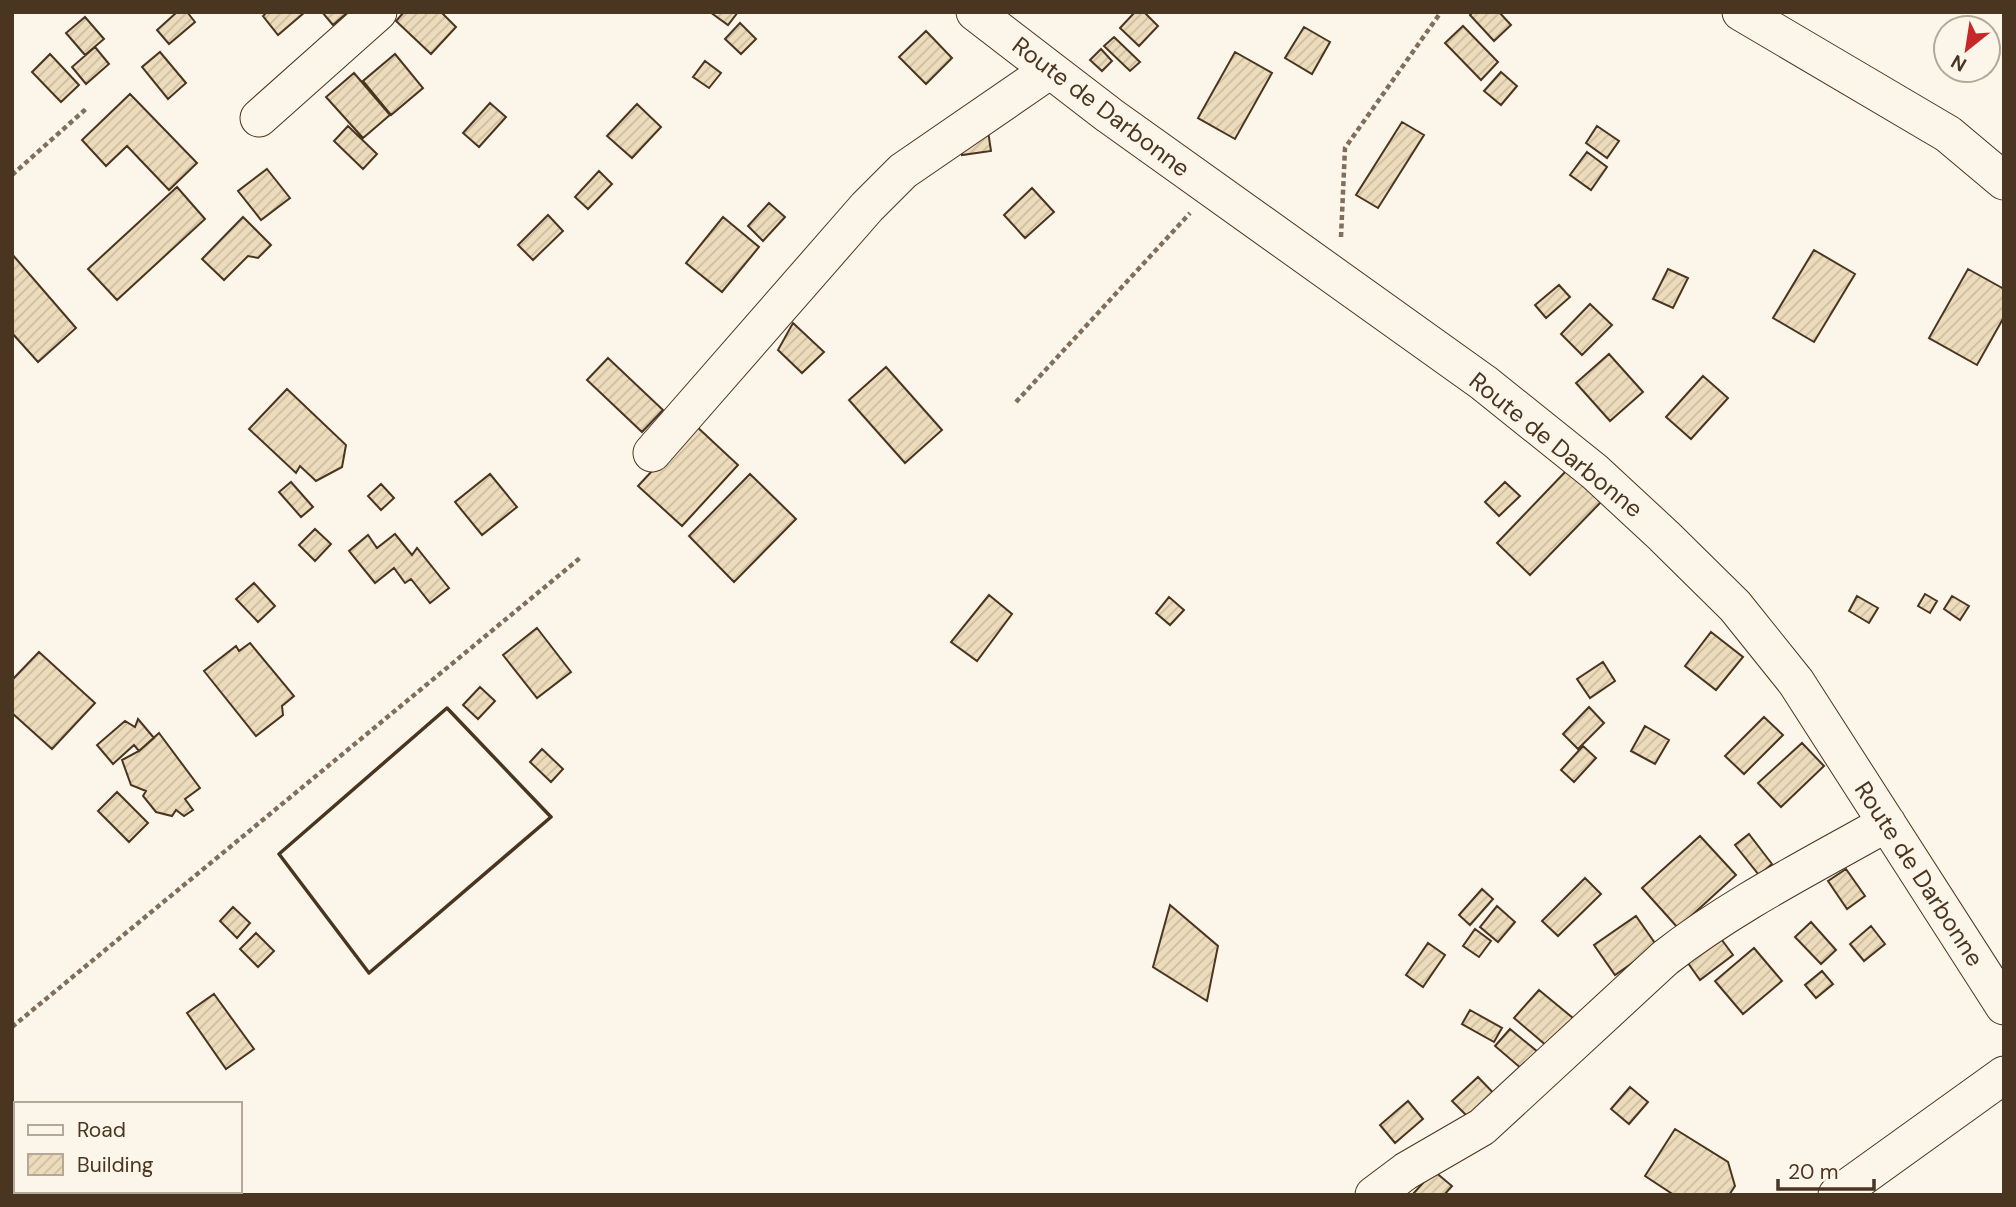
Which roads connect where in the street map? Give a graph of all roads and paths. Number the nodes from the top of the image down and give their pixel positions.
1 (378, 12) edge
2 (975, 12) edge
3 (1441, 12) edge
4 (1741, 12) edge
5 (1050, 70) junction
6 (87, 108) dead end
7 (259, 118) dead end
8 (12, 175) edge
9 (2004, 181) edge
10 (1212, 189) junction
11 (1339, 280) junction
12 (1016, 402) dead end
13 (652, 453) dead end
14 (580, 558) dead end
15 (1887, 823) junction
16 (2004, 1006) edge
17 (12, 1027) edge
18 (2004, 1075) edge
19 (1374, 1195) edge
20 (1837, 1195) edge

1 - 7 street
2 - 5 street, Route de Darbonne
3 - 11 path
4 - 9 street
5 - 10 street, Route de Darbonne
5 - 13 street
6 - 8 path
10 - 11 street, Route de Darbonne
10 - 12 path
11 - 15 street, Route de Darbonne
14 - 17 path
15 - 16 street, Route de Darbonne
15 - 19 street
18 - 20 street

